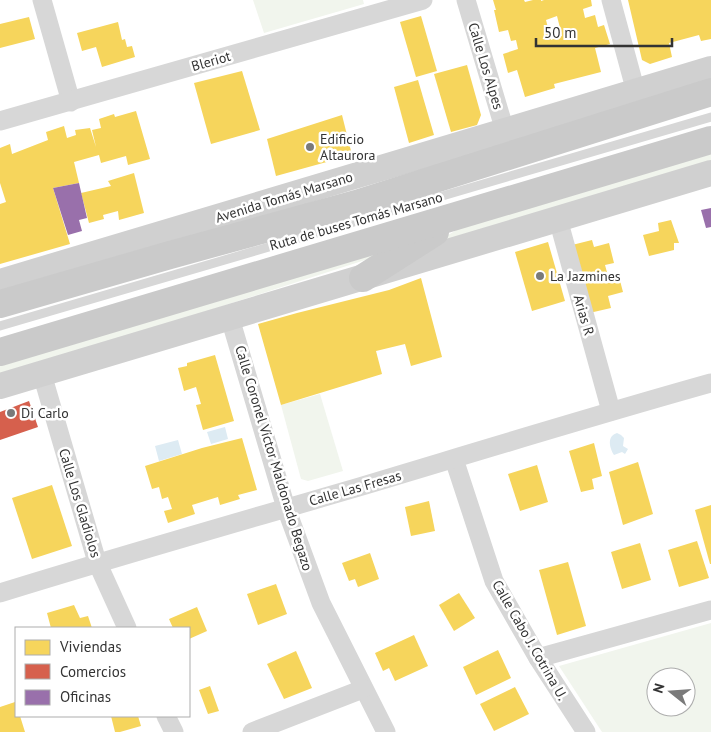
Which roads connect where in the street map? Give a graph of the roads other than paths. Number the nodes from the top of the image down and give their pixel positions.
1 (42, 0) edge
2 (423, 0) edge
3 (466, 0) edge
4 (610, 0) edge
5 (711, 69) edge
6 (636, 92) junction
7 (711, 92) edge
8 (71, 102) junction
9 (711, 117) edge
10 (0, 122) edge
11 (506, 131) junction
12 (711, 140) edge
13 (711, 174) edge
14 (463, 214) junction
15 (558, 220) junction
16 (362, 278) junction
17 (0, 282) edge
18 (0, 304) edge
19 (230, 318) junction
20 (0, 326) edge
21 (0, 352) edge
22 (42, 374) junction
23 (711, 383) edge
24 (0, 386) edge
25 (611, 411) junction
26 (454, 459) junction
27 (286, 508) junction
28 (97, 562) junction
29 (0, 593) edge
30 (711, 610) edge
31 (127, 627) edge
32 (538, 658) junction
33 (363, 689) junction
34 (166, 717) edge
35 (174, 732) edge
36 (252, 732) edge
37 (386, 732) edge
38 (586, 732) edge

1 - 8 street
2 - 8 street, Bleriot
3 - 11 street, Calle Los Alpes
4 - 6 street
5 - 6 street, Avenida Tomás Marsano
6 - 11 street, Avenida Tomás Marsano
7 - 18 main road, Avenida Tomás Marsano
8 - 10 street, Bleriot
9 - 20 lane, Ruta de buses Tomás Marsano
11 - 17 street, Avenida Tomás Marsano
12 - 14 main road
13 - 15 street
14 - 16 main road
14 - 21 main road
15 - 16 street
15 - 25 street, Arias R
16 - 19 street
19 - 22 street
19 - 27 street, Calle Coronel Víctor Maldonado Begazo
22 - 24 street
22 - 28 street, Calle Los Gladiolos
23 - 25 street, Calle Las Fresas
25 - 26 street, Calle Las Fresas
26 - 27 street, Calle Las Fresas
26 - 32 street, Calle Cabo J. Cotrina U.
27 - 28 street, Calle Las Fresas
27 - 33 street, Calle Coronel Víctor Maldonado Begazo
28 - 29 street, Calle Las Fresas
28 - 31 street, Calle Los Gladiolos
30 - 32 street
32 - 38 street, Calle Cabo J. Cotrina U.
33 - 36 street
33 - 37 street, Calle Coronel Víctor Maldonado Begazo
34 - 35 street

